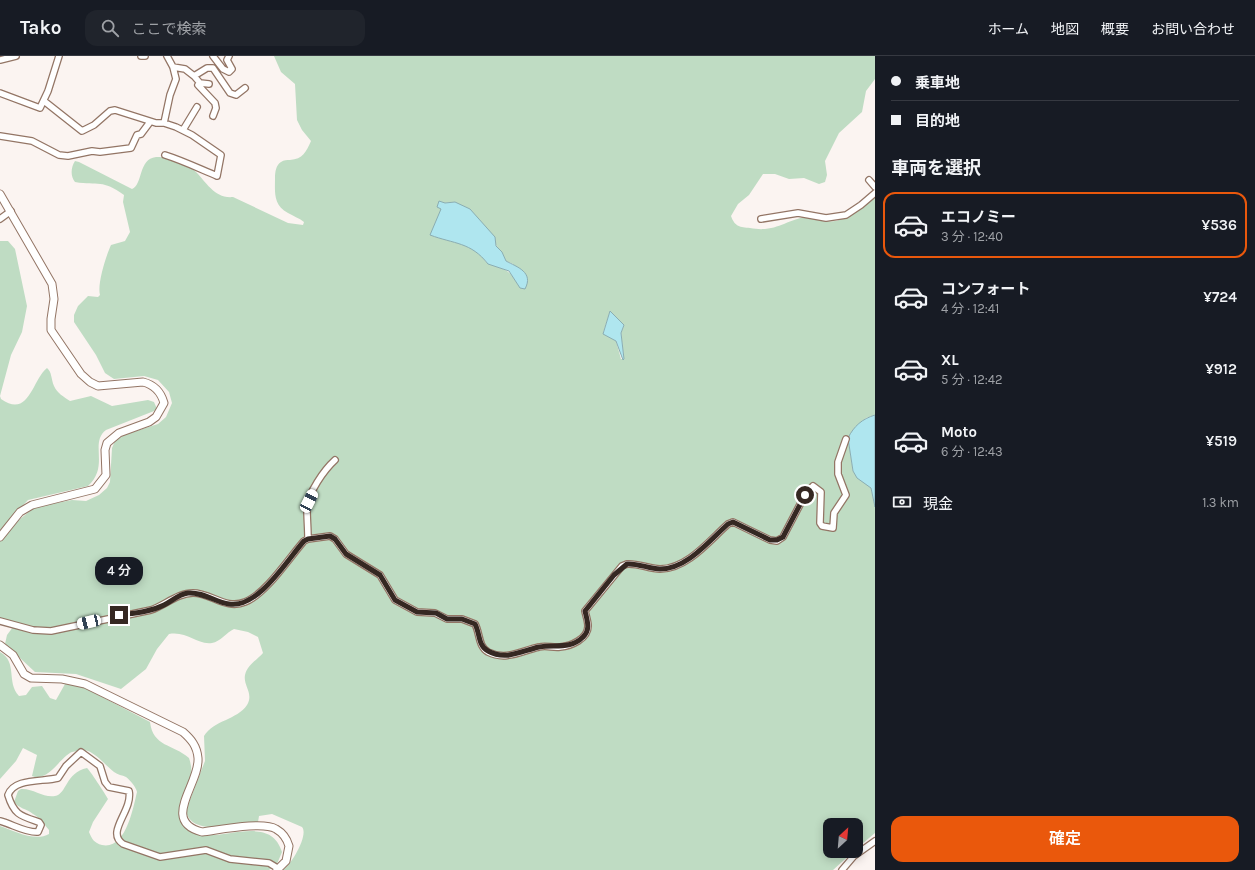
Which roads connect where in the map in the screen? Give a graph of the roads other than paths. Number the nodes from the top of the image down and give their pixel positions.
1 (16, 56) edge
2 (59, 56) edge
3 (141, 56) edge
4 (145, 56) edge
5 (167, 56) edge
6 (213, 56) edge
7 (229, 56) edge
8 (0, 60) edge
9 (219, 65) junction
10 (173, 67) junction
11 (213, 68) junction
12 (194, 76) junction
13 (200, 83) junction
14 (209, 84) dead end
15 (245, 88) dead end
16 (0, 93) edge
17 (44, 101) junction
18 (197, 107) dead end
19 (212, 116) dead end
20 (150, 122) junction
21 (164, 123) junction
22 (183, 130) junction
23 (0, 136) edge
24 (165, 155) dead end
25 (869, 180) dead end
26 (875, 187) edge
27 (875, 193) edge
28 (0, 194) edge
29 (11, 211) junction
30 (0, 219) edge
31 (761, 219) dead end
32 (846, 439) dead end
33 (335, 460) dead end
34 (0, 537) edge
35 (308, 539) junction
36 (0, 621) edge
37 (0, 645) edge
38 (0, 821) edge
39 (875, 841) edge
40 (278, 870) edge
41 (842, 870) edge

1 - 8 street
2 - 17 street
3 - 4 street
5 - 10 street
6 - 9 street
7 - 9 street
9 - 11 street
10 - 12 street
10 - 21 street
11 - 12 street
11 - 15 street
12 - 13 street
13 - 14 street
13 - 19 street
16 - 17 street
17 - 20 street
18 - 22 street
20 - 21 street
20 - 23 street
21 - 22 street
22 - 24 street
25 - 26 street
27 - 31 street
28 - 29 street
29 - 30 street
29 - 34 street
32 - 35 street
33 - 35 street
35 - 36 street
37 - 40 street
38 - 40 street
39 - 41 street

